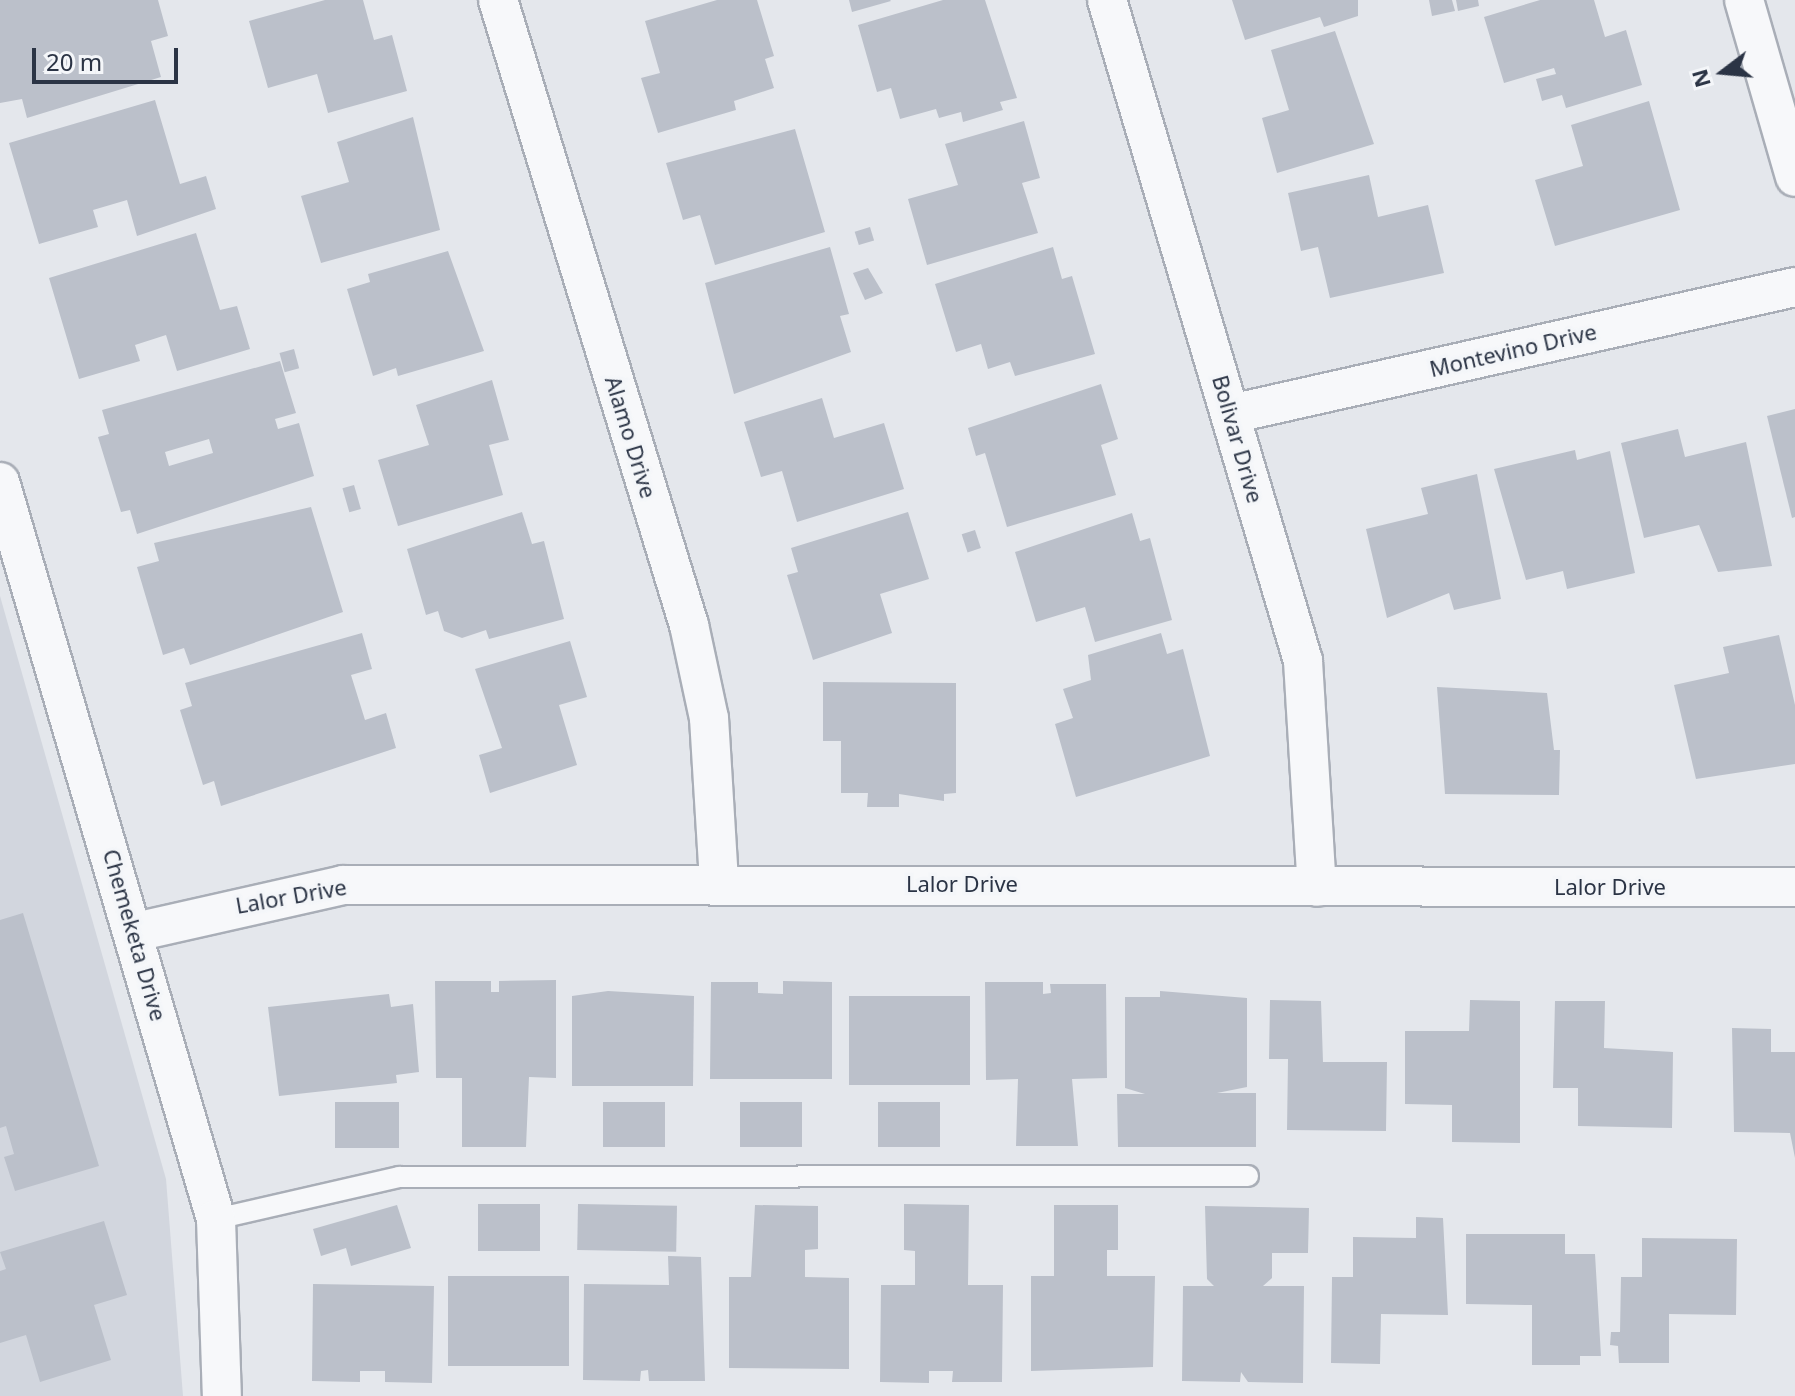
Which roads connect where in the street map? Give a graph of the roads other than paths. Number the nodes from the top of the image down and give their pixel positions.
1 (498, 0) edge
2 (1107, 0) edge
3 (1744, 0) edge
4 (1795, 177) edge
5 (1795, 287) edge
6 (1231, 414) junction
7 (0, 482) edge
8 (719, 883) junction
9 (1317, 887) junction
10 (1795, 887) edge
11 (135, 932) junction
12 (1248, 1176) dead end
13 (216, 1219) junction
14 (222, 1396) edge

1 - 8 street, Alamo Drive
2 - 6 street, Bolivar Drive
3 - 4 street
5 - 6 street, Montevino Drive
6 - 9 street, Bolivar Drive
7 - 11 street, Chemeketa Drive
8 - 9 street, Lalor Drive
8 - 11 street, Lalor Drive
9 - 10 street, Lalor Drive
11 - 13 street, Chemeketa Drive
12 - 13 lane
13 - 14 street, Chemeketa Drive

